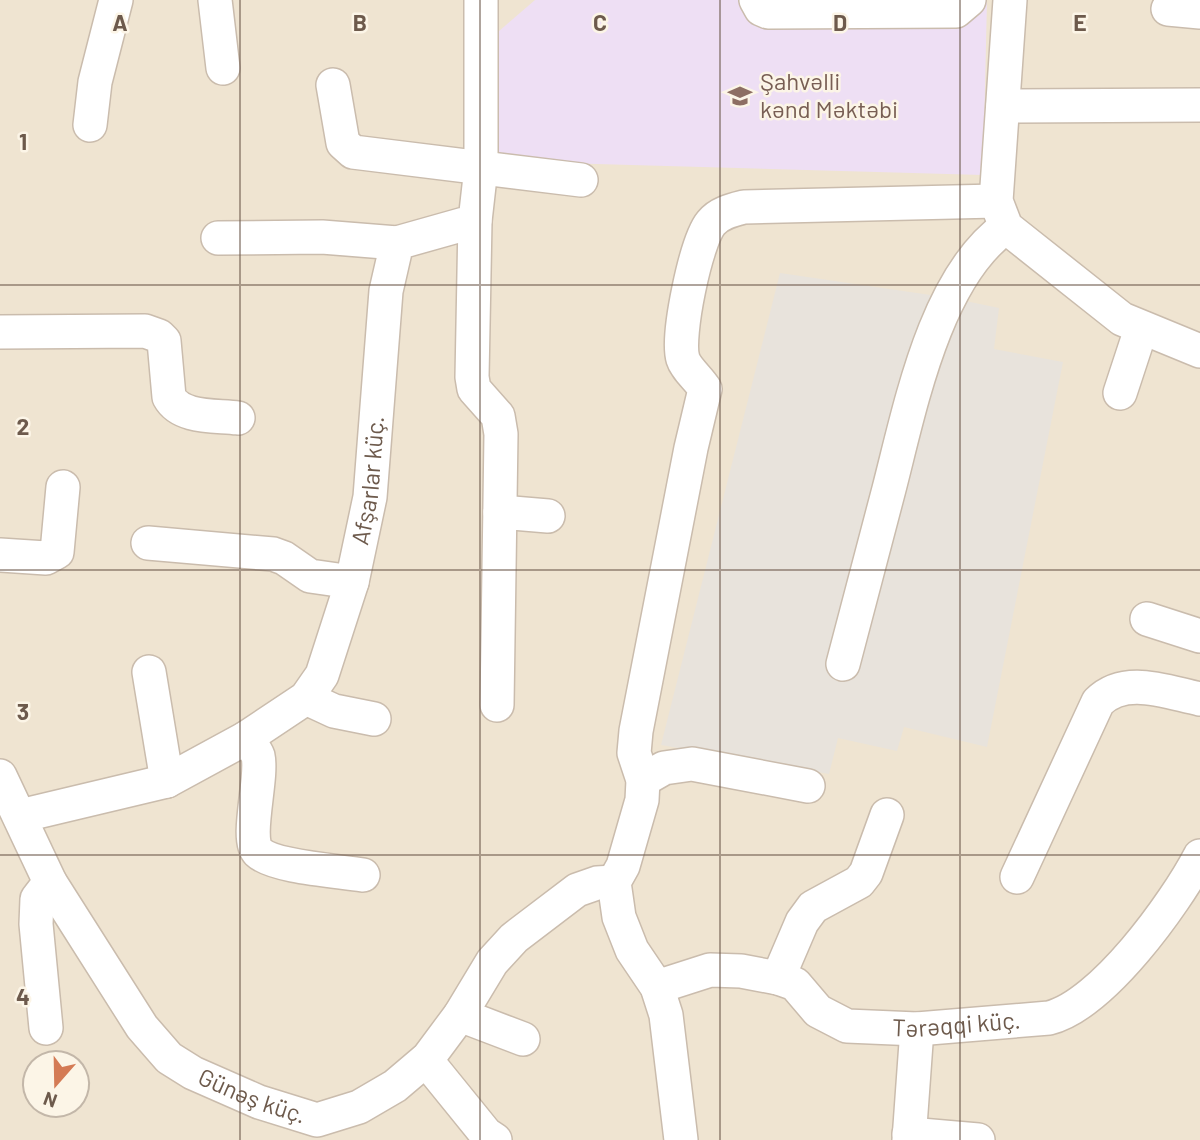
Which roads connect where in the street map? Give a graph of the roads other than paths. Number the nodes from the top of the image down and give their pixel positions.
1 (116, 0) edge
2 (215, 0) edge
3 (481, 0) edge
4 (755, 0) edge
5 (969, 0) edge
6 (1010, 0) edge
7 (223, 68) dead end
8 (332, 85) dead end
9 (1200, 105) edge
10 (1003, 106) junction
11 (90, 125) dead end
12 (481, 168) junction
13 (581, 180) dead end
14 (1001, 214) junction
15 (475, 221) junction
16 (218, 238) dead end
17 (397, 243) junction
18 (1141, 329) junction
19 (0, 332) edge
20 (1200, 351) edge
21 (1120, 393) dead end
22 (238, 418) dead end
23 (63, 487) dead end
24 (500, 512) junction
25 (548, 516) dead end
26 (148, 543) dead end
27 (0, 555) edge
28 (352, 582) junction
29 (1147, 619) dead end
30 (1200, 636) edge
31 (843, 664) dead end
32 (149, 672) dead end
33 (306, 698) junction
34 (1200, 699) edge
35 (497, 705) dead end
36 (374, 719) dead end
37 (247, 738) junction
38 (0, 776) edge
39 (167, 780) junction
40 (643, 780) junction
41 (808, 786) dead end
42 (887, 815) dead end
43 (20, 816) junction
44 (1200, 856) edge
45 (363, 875) dead end
46 (1017, 877) dead end
47 (614, 881) junction
48 (50, 882) junction
49 (1191, 897) edge
50 (778, 978) junction
51 (657, 987) junction
52 (460, 1015) junction
53 (46, 1028) dead end
54 (916, 1029) junction
55 (523, 1039) dead end
56 (426, 1060) junction
57 (315, 1130) edge
58 (909, 1137) edge
59 (495, 1140) edge
60 (681, 1140) edge
61 (978, 1140) edge

1 - 11 street
2 - 7 street
3 - 12 street
4 - 5 street
6 - 10 street
8 - 12 street
9 - 10 street
10 - 14 street
12 - 13 street
12 - 15 street
14 - 18 street
14 - 31 street
14 - 40 street
15 - 17 street
15 - 24 street
16 - 17 street
17 - 28 street, Afşarlar küç.
18 - 20 street
18 - 21 street
19 - 22 street
23 - 27 street
24 - 25 street
24 - 35 street
26 - 28 street
28 - 33 street, Afşarlar küç.
29 - 30 street
32 - 39 street
33 - 36 street
33 - 37 street, Afşarlar küç.
34 - 46 street
37 - 39 street, Afşarlar küç.
37 - 45 street
38 - 43 street, Günəş küç.
39 - 43 street, Afşarlar küç.
40 - 41 street
40 - 47 street
42 - 50 street
43 - 48 street, Günəş küç.
44 - 49 street, Tərəqqi küç.
47 - 51 street
47 - 52 street, Günəş küç.
48 - 53 street
48 - 57 street, Günəş küç.
49 - 54 street, Tərəqqi küç.
50 - 51 street, Tərəqqi küç.
50 - 54 street, Tərəqqi küç.
51 - 60 street
52 - 55 street
52 - 56 street, Günəş küç.
54 - 58 street
56 - 57 street, Günəş küç.
56 - 59 street
58 - 61 street

